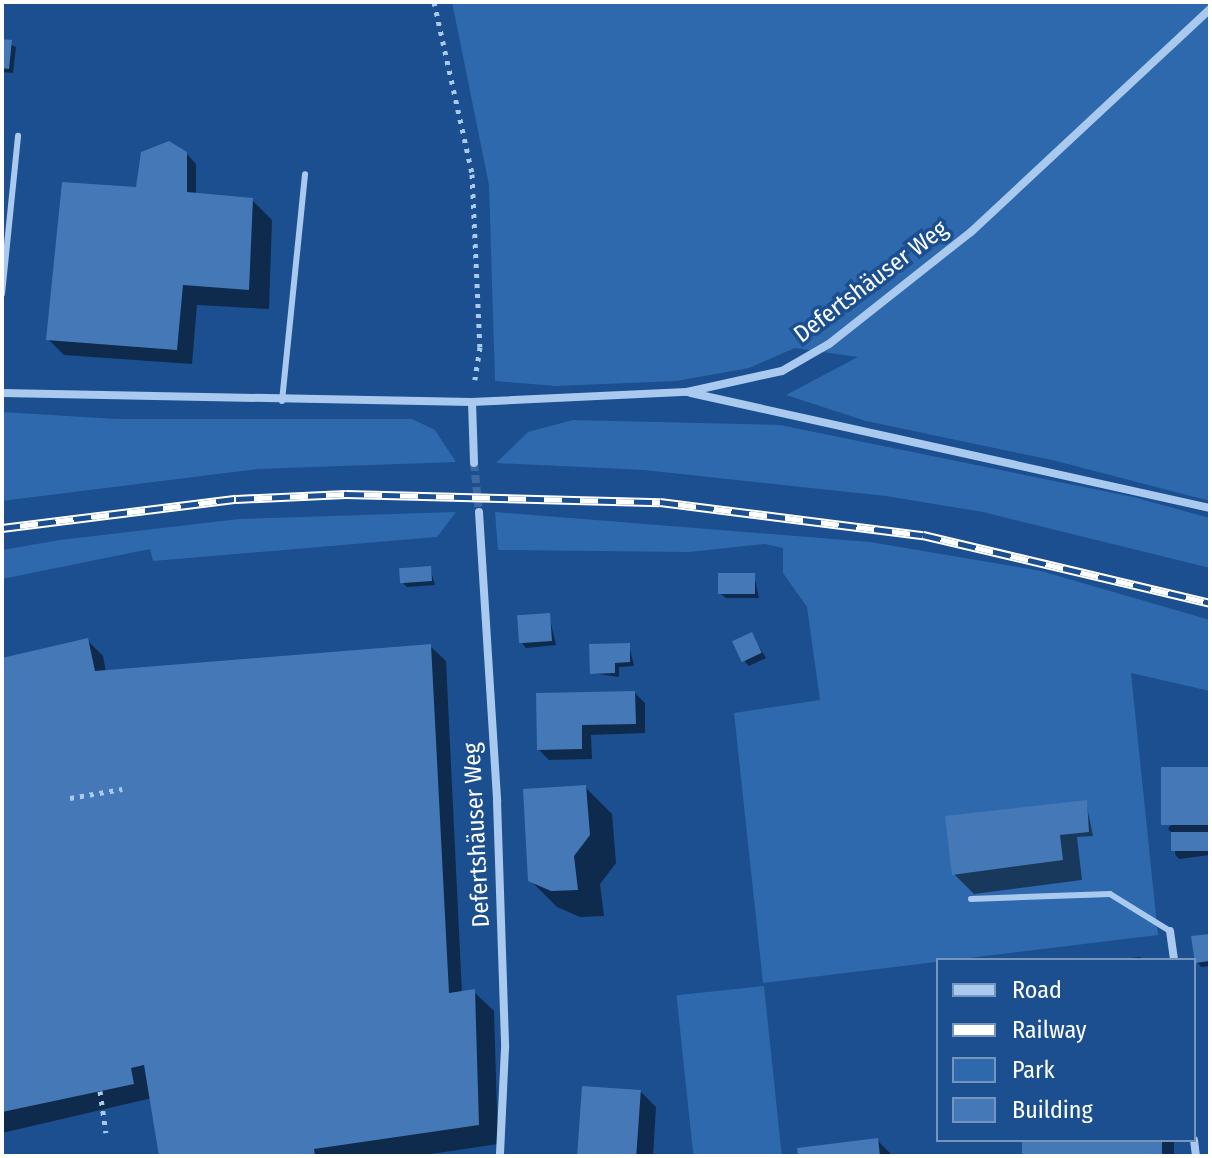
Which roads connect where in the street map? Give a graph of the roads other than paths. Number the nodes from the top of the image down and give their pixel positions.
1 (1210, 9) edge
2 (18, 136) dead end
3 (305, 174) dead end
4 (2, 294) edge
5 (687, 392) junction
6 (2, 393) edge
7 (282, 401) junction
8 (472, 402) junction
9 (474, 463) tunnel mouth
10 (1210, 508) edge
11 (479, 512) tunnel mouth
12 (971, 899) dead end
13 (1170, 931) joint
14 (1174, 958) edge
15 (500, 1156) edge

1 - 5 street, Defertshäuser Weg
2 - 4 lane
3 - 7 lane
5 - 8 street, Defertshäuser Weg
5 - 10 street
6 - 7 street, Defertshäuser Weg
7 - 8 street, Defertshäuser Weg
8 - 9 street
11 - 15 street, Defertshäuser Weg
12 - 13 lane
13 - 14 street

